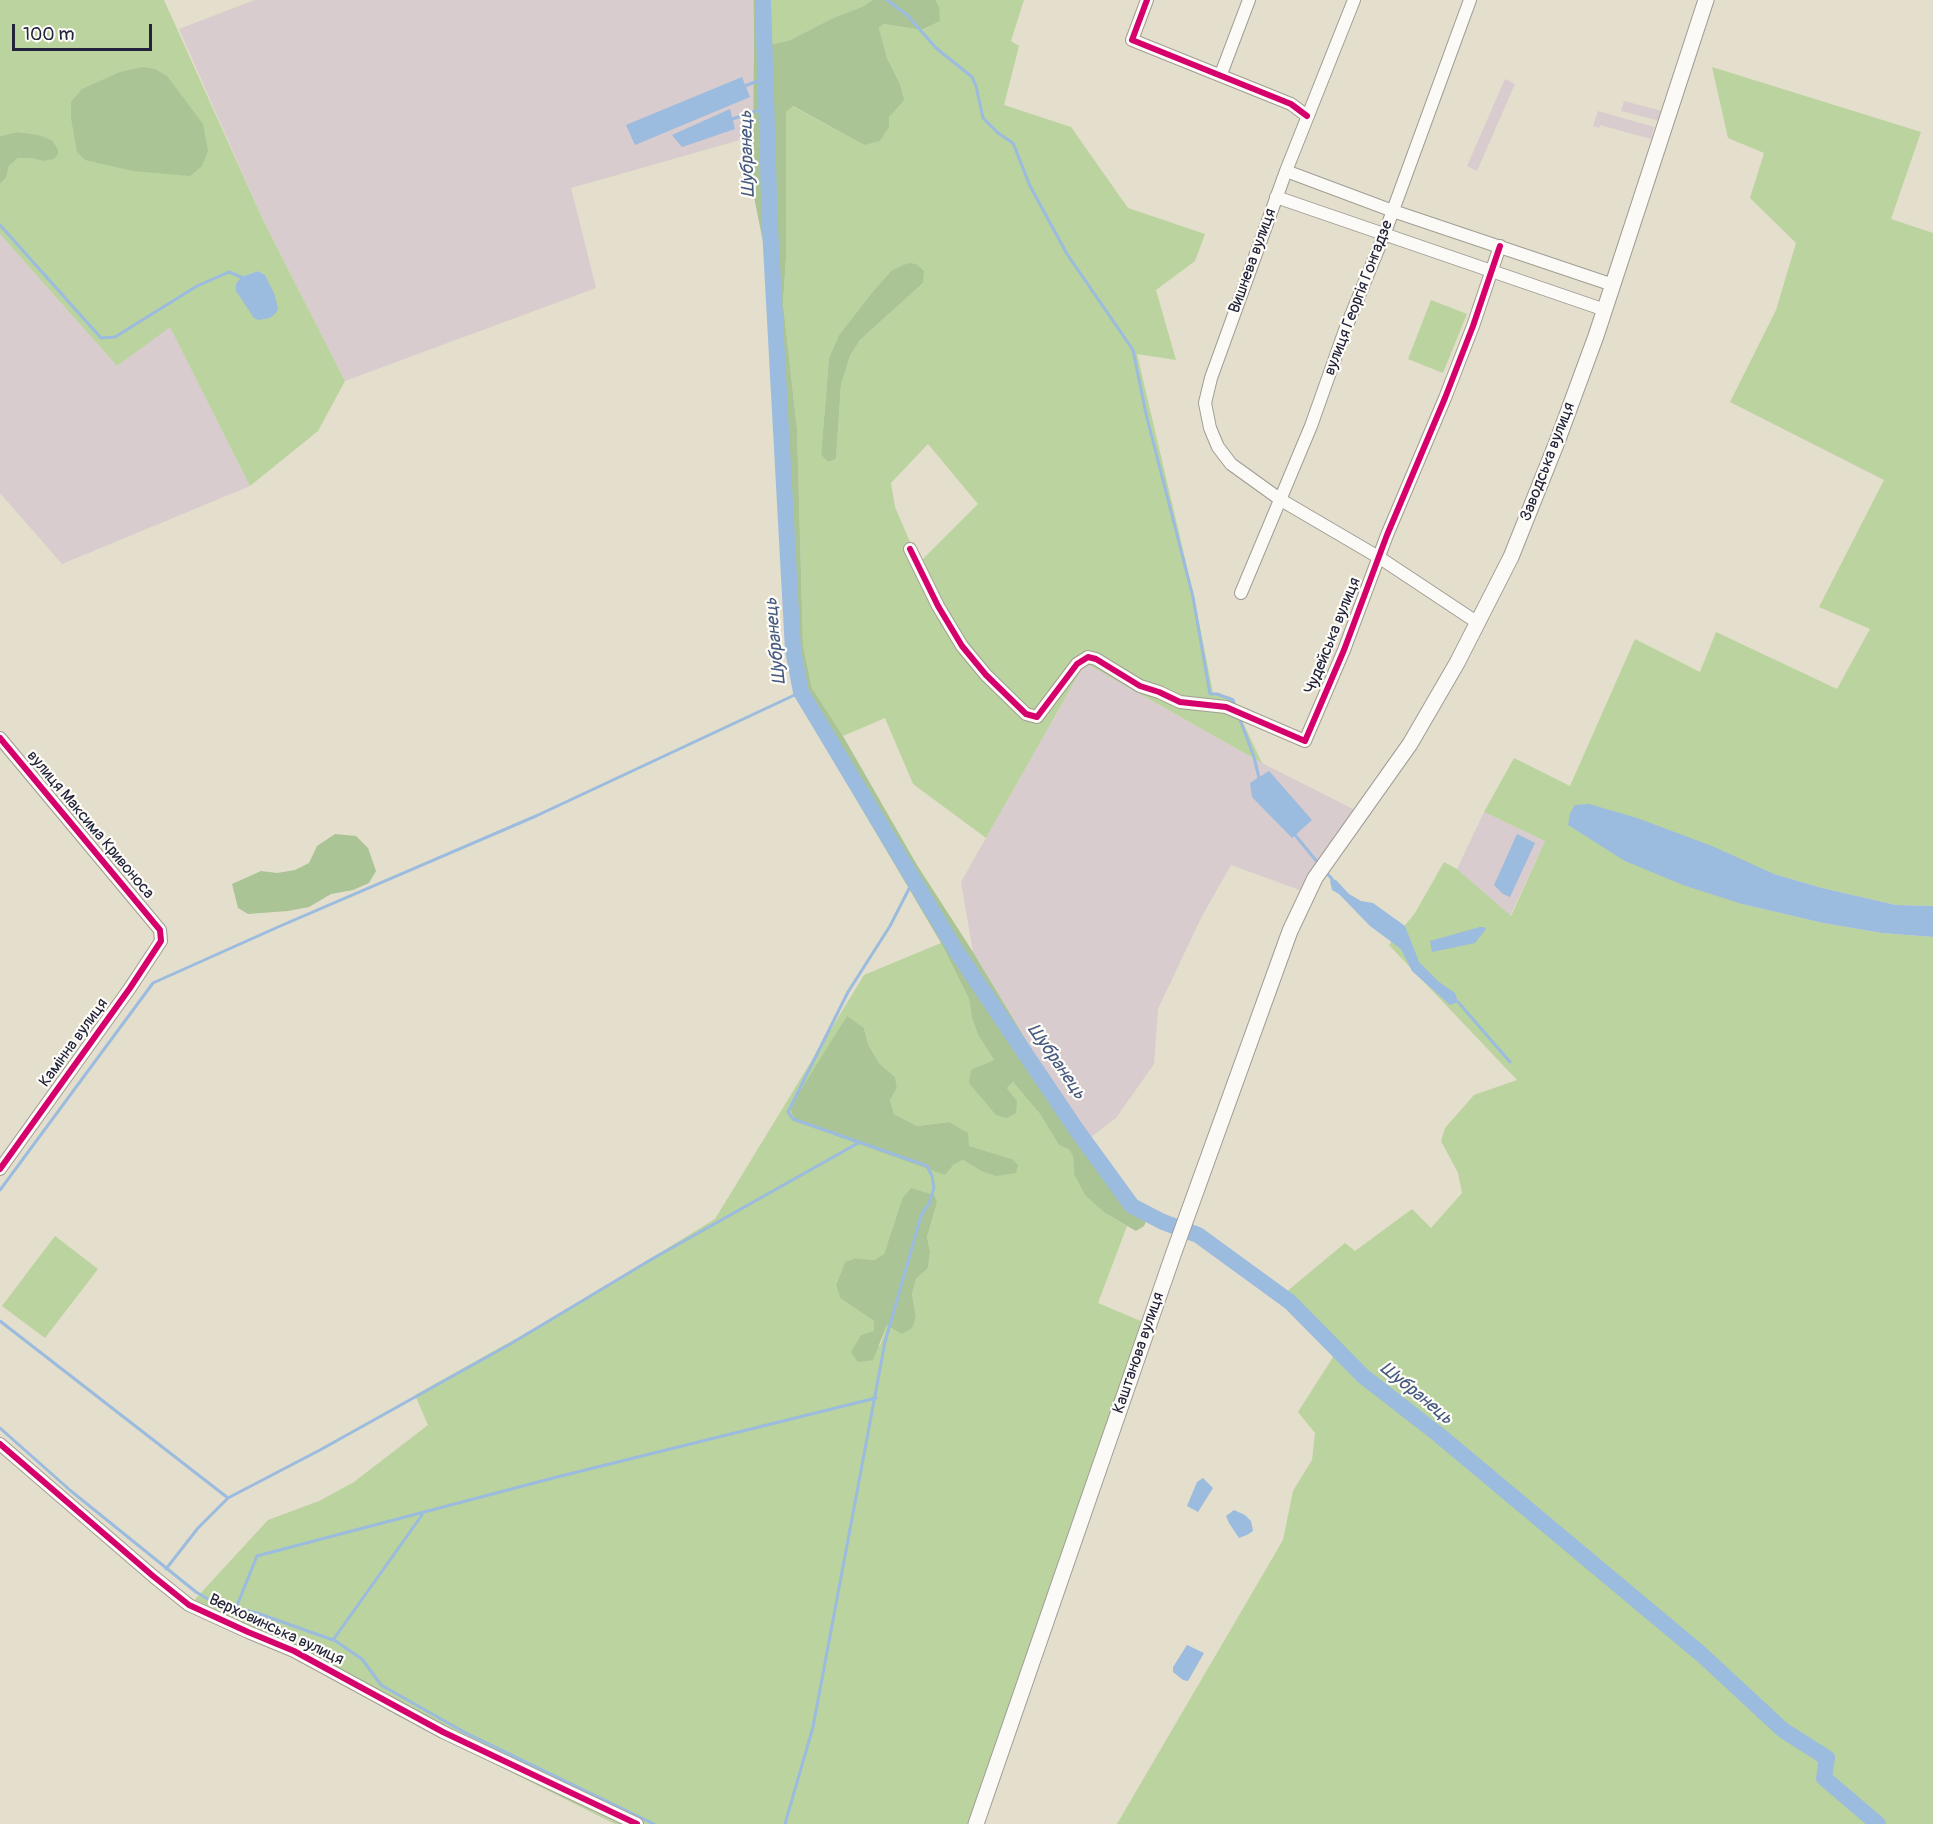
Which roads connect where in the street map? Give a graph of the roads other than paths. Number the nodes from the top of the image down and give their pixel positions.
1 (1147, 0) edge
2 (1249, 0) edge
3 (1354, 0) edge
4 (1470, 0) edge
5 (1706, 0) edge
6 (1221, 74) junction
7 (1307, 116) junction
8 (1286, 171) junction
9 (1276, 197) junction
10 (1393, 211) junction
11 (1384, 235) junction
12 (1500, 246) junction
13 (1492, 271) junction
14 (1612, 285) junction
15 (1605, 309) junction
16 (1281, 500) junction
17 (910, 549) dead end
18 (1380, 558) junction
19 (1241, 593) dead end
20 (1478, 623) junction
21 (0, 738) edge
22 (1313, 881) joint
23 (160, 930) joint
24 (0, 1169) edge
25 (0, 1444) edge
26 (637, 1824) edge
27 (976, 1824) edge

1 - 6 street
2 - 6 street
3 - 7 street, Вишнева вулиця
4 - 10 street, вулиця Георгія Гонгадзе
5 - 14 main road, Заводська вулиця
6 - 7 street
7 - 8 street, Вишнева вулиця
8 - 9 street, Вишнева вулиця
8 - 10 street
9 - 11 street
9 - 16 street, Вишнева вулиця
10 - 11 street, вулиця Георгія Гонгадзе
10 - 12 street
11 - 13 street
11 - 16 street, вулиця Георгія Гонгадзе
12 - 13 street, Чудейська вулиця
12 - 14 street
13 - 15 street
13 - 18 street, Чудейська вулиця
14 - 15 main road, Заводська вулиця
15 - 20 main road, Заводська вулиця
16 - 18 street, Вишнева вулиця
16 - 19 street, вулиця Георгія Гонгадзе
17 - 18 street, Чудейська вулиця
18 - 20 street, Вишнева вулиця
20 - 22 main road, Заводська вулиця
21 - 23 street, вулиця Максима Кривоноса
22 - 27 main road, Каштанова вулиця
23 - 24 street, Камінна вулиця
25 - 26 street, Верховинська вулиця

